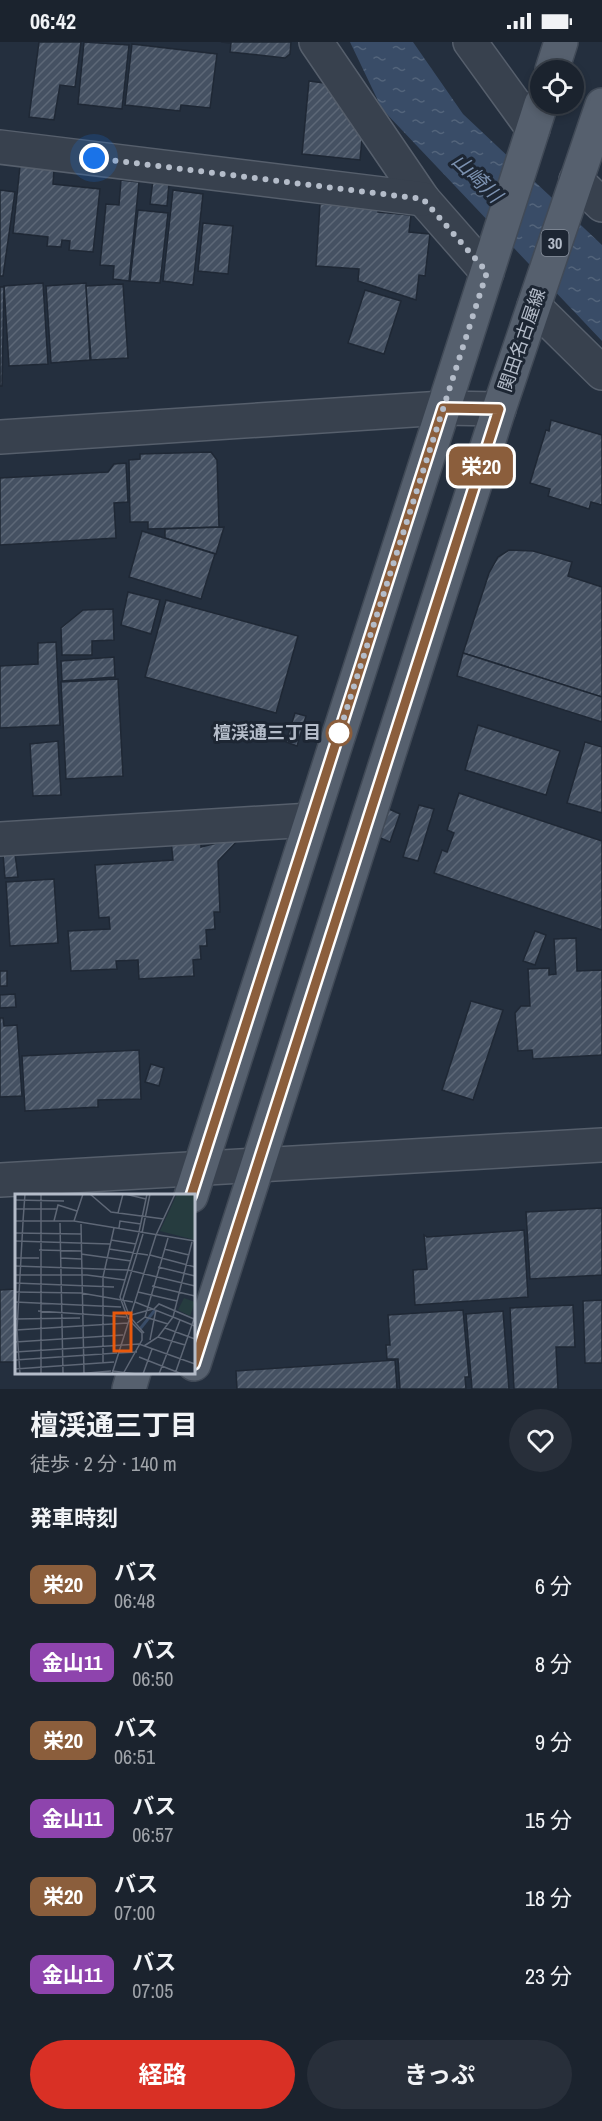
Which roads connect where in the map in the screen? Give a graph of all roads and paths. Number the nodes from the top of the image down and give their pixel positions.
1 (316, 42) edge
2 (470, 42) edge
3 (561, 42) edge
4 (555, 60) edge
5 (600, 119) edge
6 (534, 125) edge
7 (0, 147) edge
8 (576, 180) junction
9 (423, 199) junction
10 (602, 205) edge
11 (487, 272) junction
12 (534, 306) junction
13 (602, 373) edge
14 (443, 408) junction
15 (499, 409) junction
16 (0, 437) edge
17 (311, 820) junction
18 (0, 839) edge
19 (602, 1145) edge
20 (258, 1165) junction
21 (0, 1180) edge
22 (195, 1182) edge
23 (195, 1361) edge
24 (133, 1374) edge
25 (190, 1374) edge
26 (129, 1389) edge
27 (185, 1389) edge

1 - 9 street
2 - 6 street
3 - 4 main road
5 - 8 main road, 関田名古屋線 / 30
6 - 11 main road
7 - 9 street
8 - 10 street
8 - 12 main road, 関田名古屋線 / 30
9 - 11 street
11 - 14 main road
12 - 13 street
12 - 15 main road, 関田名古屋線 / 30
14 - 15 street
14 - 16 street
14 - 17 main road
15 - 20 main road, 関田名古屋線 / 30
17 - 18 street
17 - 22 main road
19 - 20 street
20 - 22 street
20 - 23 main road, 関田名古屋線 / 30
21 - 22 street
24 - 26 main road
25 - 27 main road

